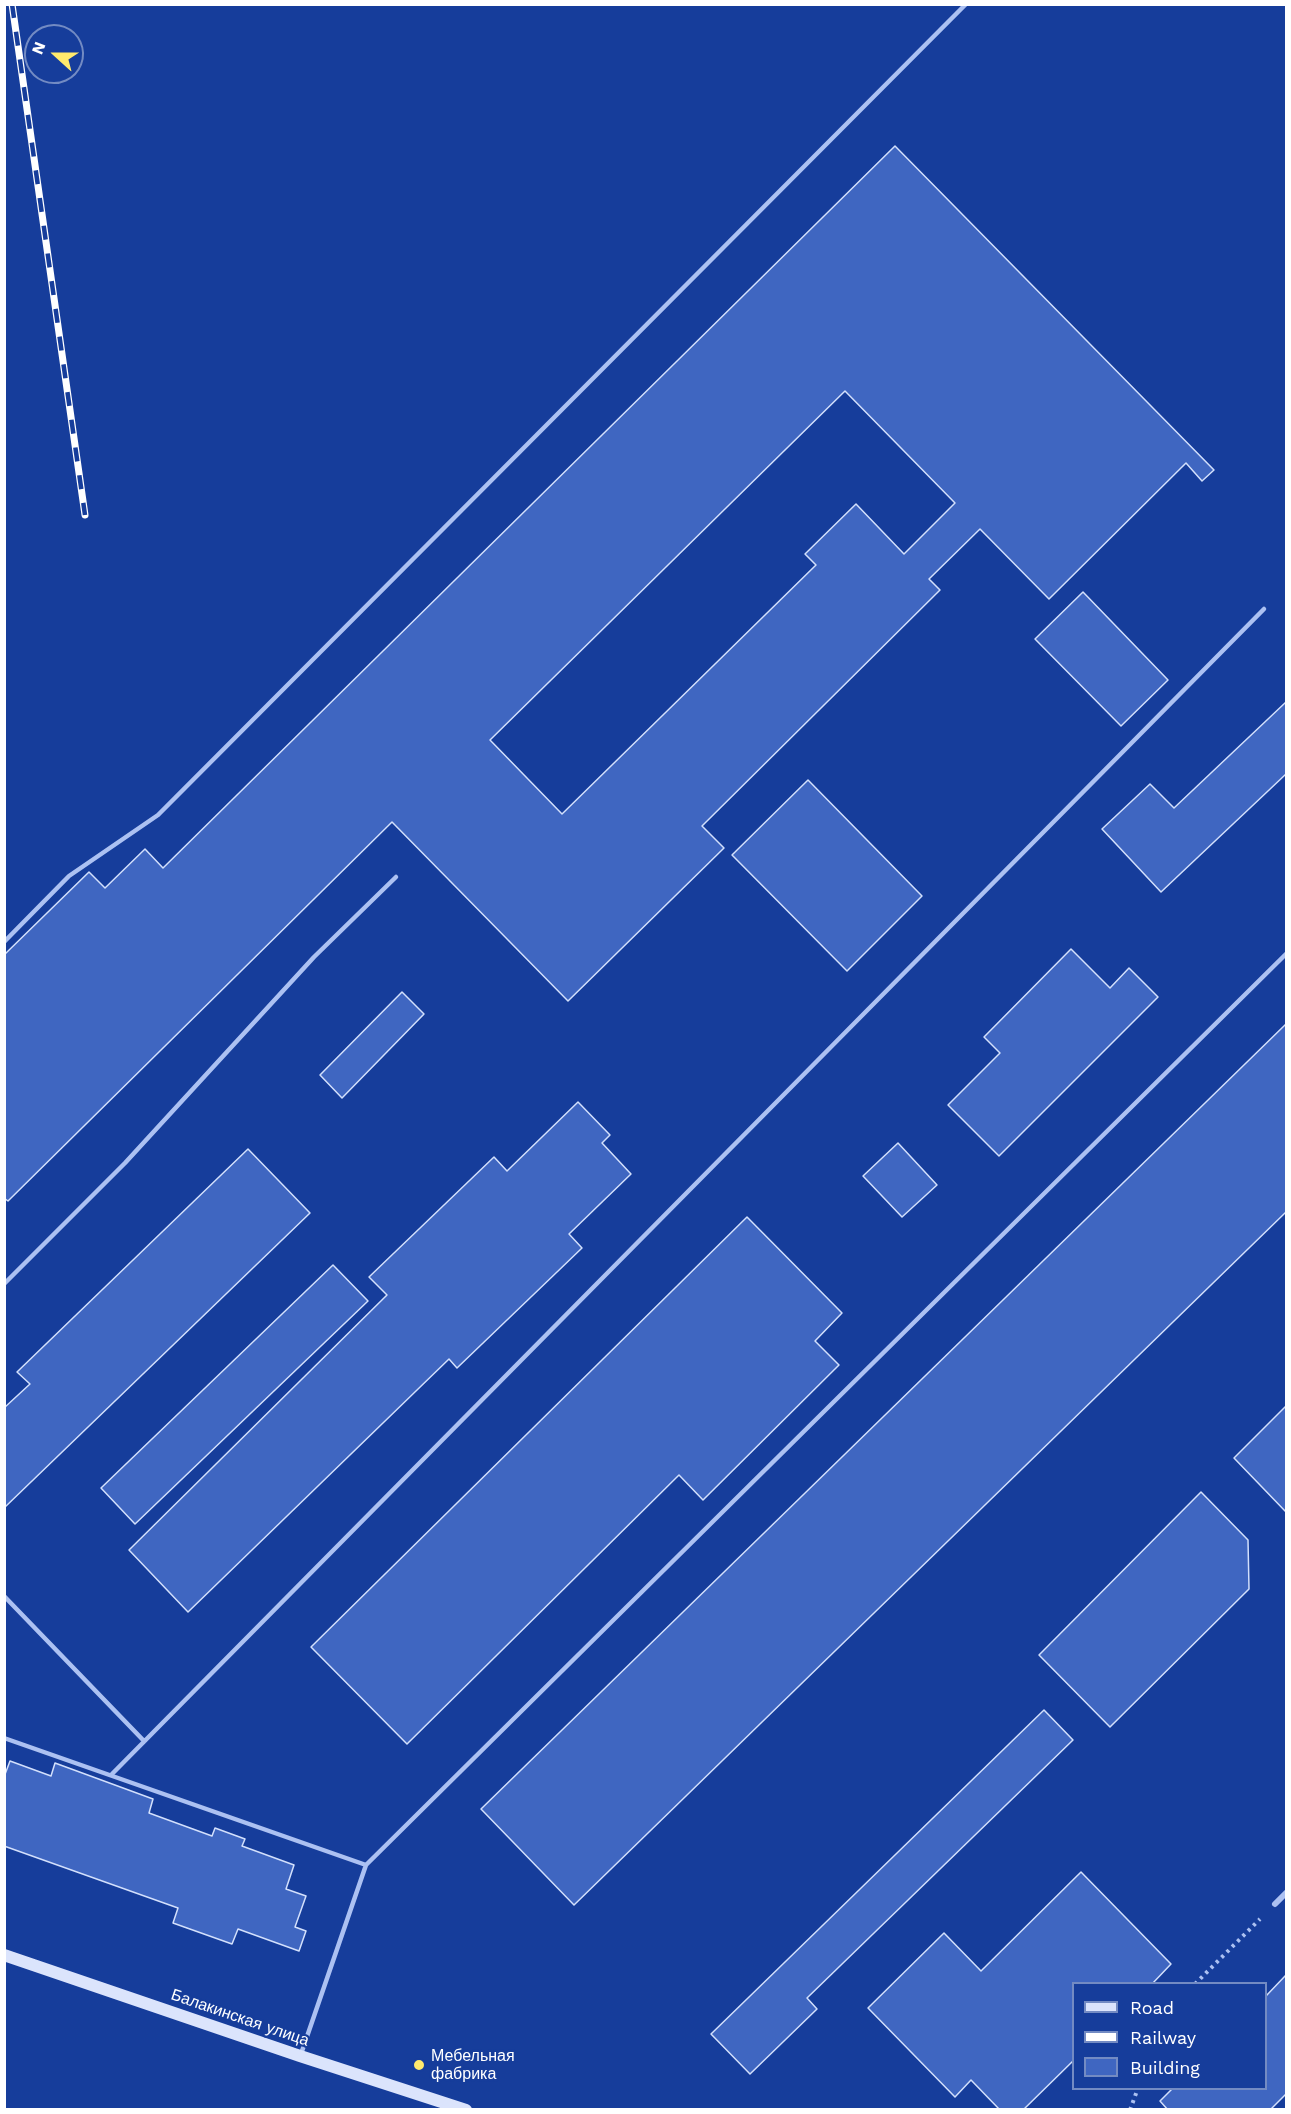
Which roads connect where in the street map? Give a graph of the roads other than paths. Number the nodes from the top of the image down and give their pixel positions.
1 (966, 4) edge
2 (1264, 609) dead end
3 (396, 877) dead end
4 (4, 942) edge
5 (1287, 954) edge
6 (4, 1284) edge
7 (4, 1596) edge
8 (4, 1738) edge
9 (144, 1741) junction
10 (112, 1774) junction
11 (366, 1865) junction
12 (1287, 1893) edge
13 (1275, 1904) road end
14 (4, 1955) edge
15 (300, 2056) junction
16 (466, 2109) edge

1 - 4 lane
2 - 9 lane
3 - 6 lane
5 - 11 lane
7 - 9 lane
8 - 10 lane
9 - 10 lane
10 - 11 lane
11 - 15 lane
12 - 13 street
14 - 15 main road, Балакинская улица
15 - 16 main road, Балакинская улица

